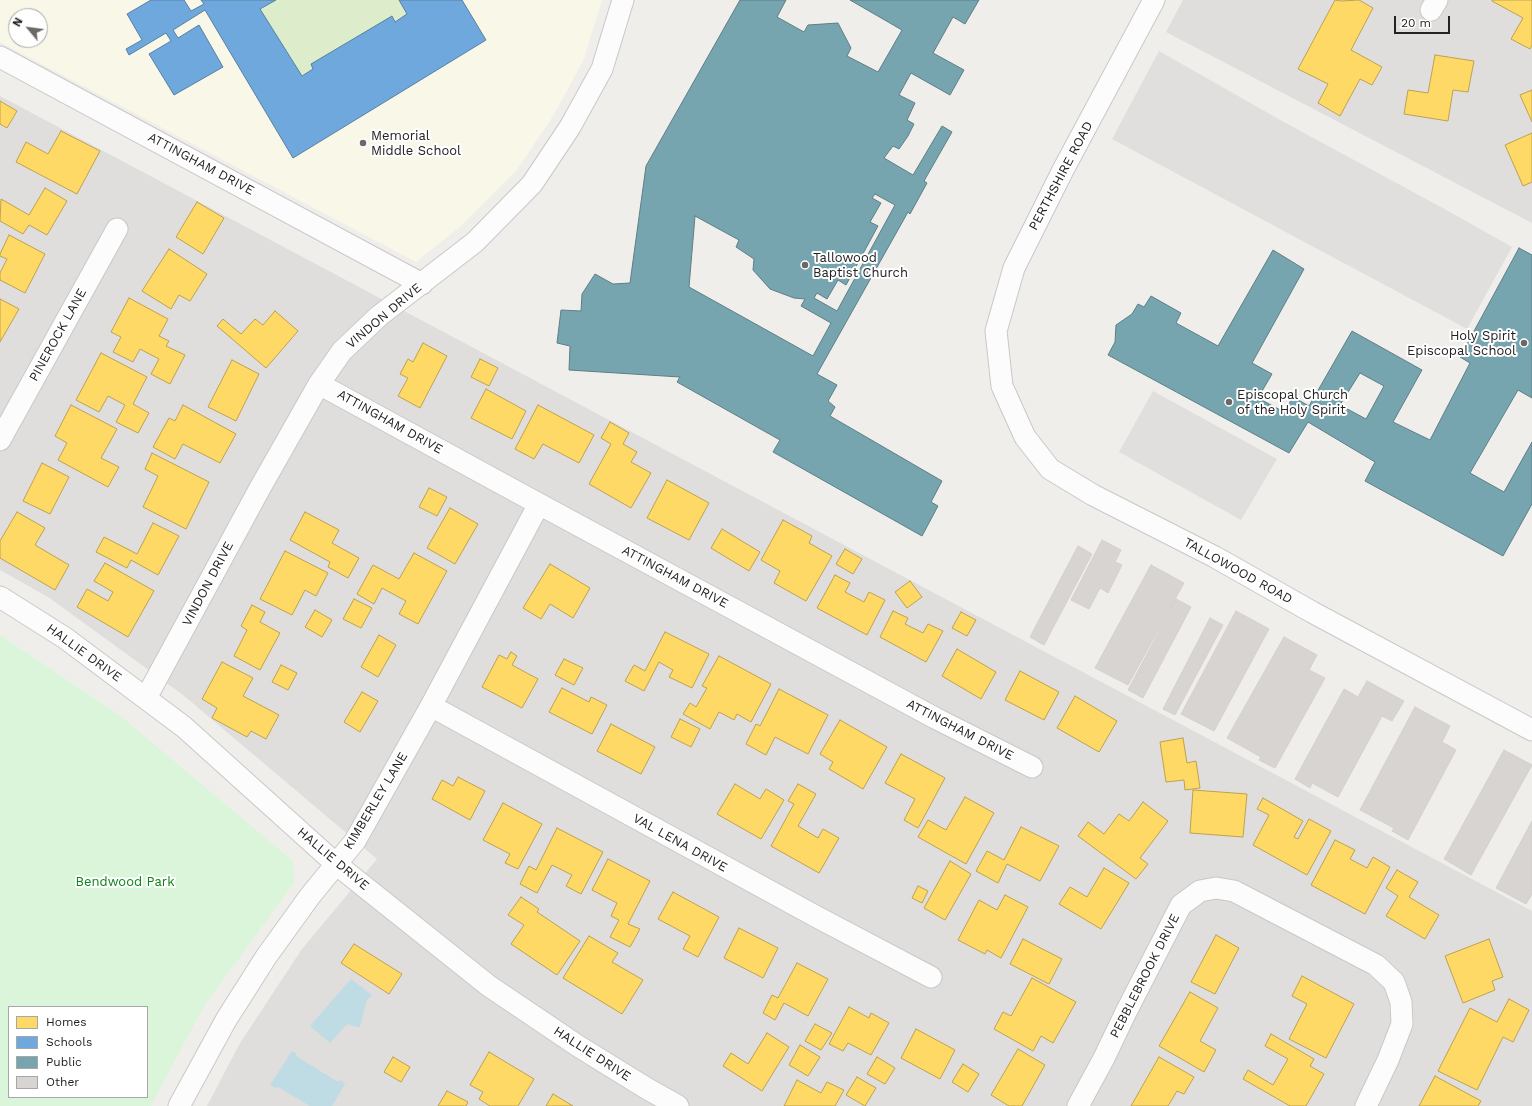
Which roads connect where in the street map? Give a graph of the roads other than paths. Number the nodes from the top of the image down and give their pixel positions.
1 (623, 0) edge
2 (1154, 0) edge
3 (0, 57) edge
4 (117, 229) dead end
5 (422, 284) junction
6 (999, 361) joint
7 (319, 384) junction
8 (0, 440) edge
9 (539, 504) junction
10 (0, 597) edge
11 (146, 698) junction
12 (431, 706) junction
13 (1532, 730) edge
14 (1032, 767) dead end
15 (336, 864) junction
16 (931, 977) dead end
17 (180, 1106) edge
18 (678, 1106) edge
19 (1078, 1106) edge
20 (1366, 1106) edge

1 - 5 street, VINDON DRIVE
2 - 6 street, PERTHSHIRE ROAD
3 - 5 street, ATTINGHAM DRIVE
4 - 8 street, PINEROCK LANE
5 - 7 street, VINDON DRIVE
6 - 13 street, TALLOWOOD ROAD
7 - 9 street, ATTINGHAM DRIVE
7 - 11 street, VINDON DRIVE
9 - 12 street, KIMBERLEY LANE
9 - 14 street, ATTINGHAM DRIVE
10 - 11 street, HALLIE DRIVE
11 - 15 street, HALLIE DRIVE
12 - 15 street, KIMBERLEY LANE
12 - 16 street, VAL LENA DRIVE
15 - 17 street, KIMBERLEY LANE
15 - 18 street, HALLIE DRIVE
19 - 20 street, PEBBLEBROOK DRIVE

